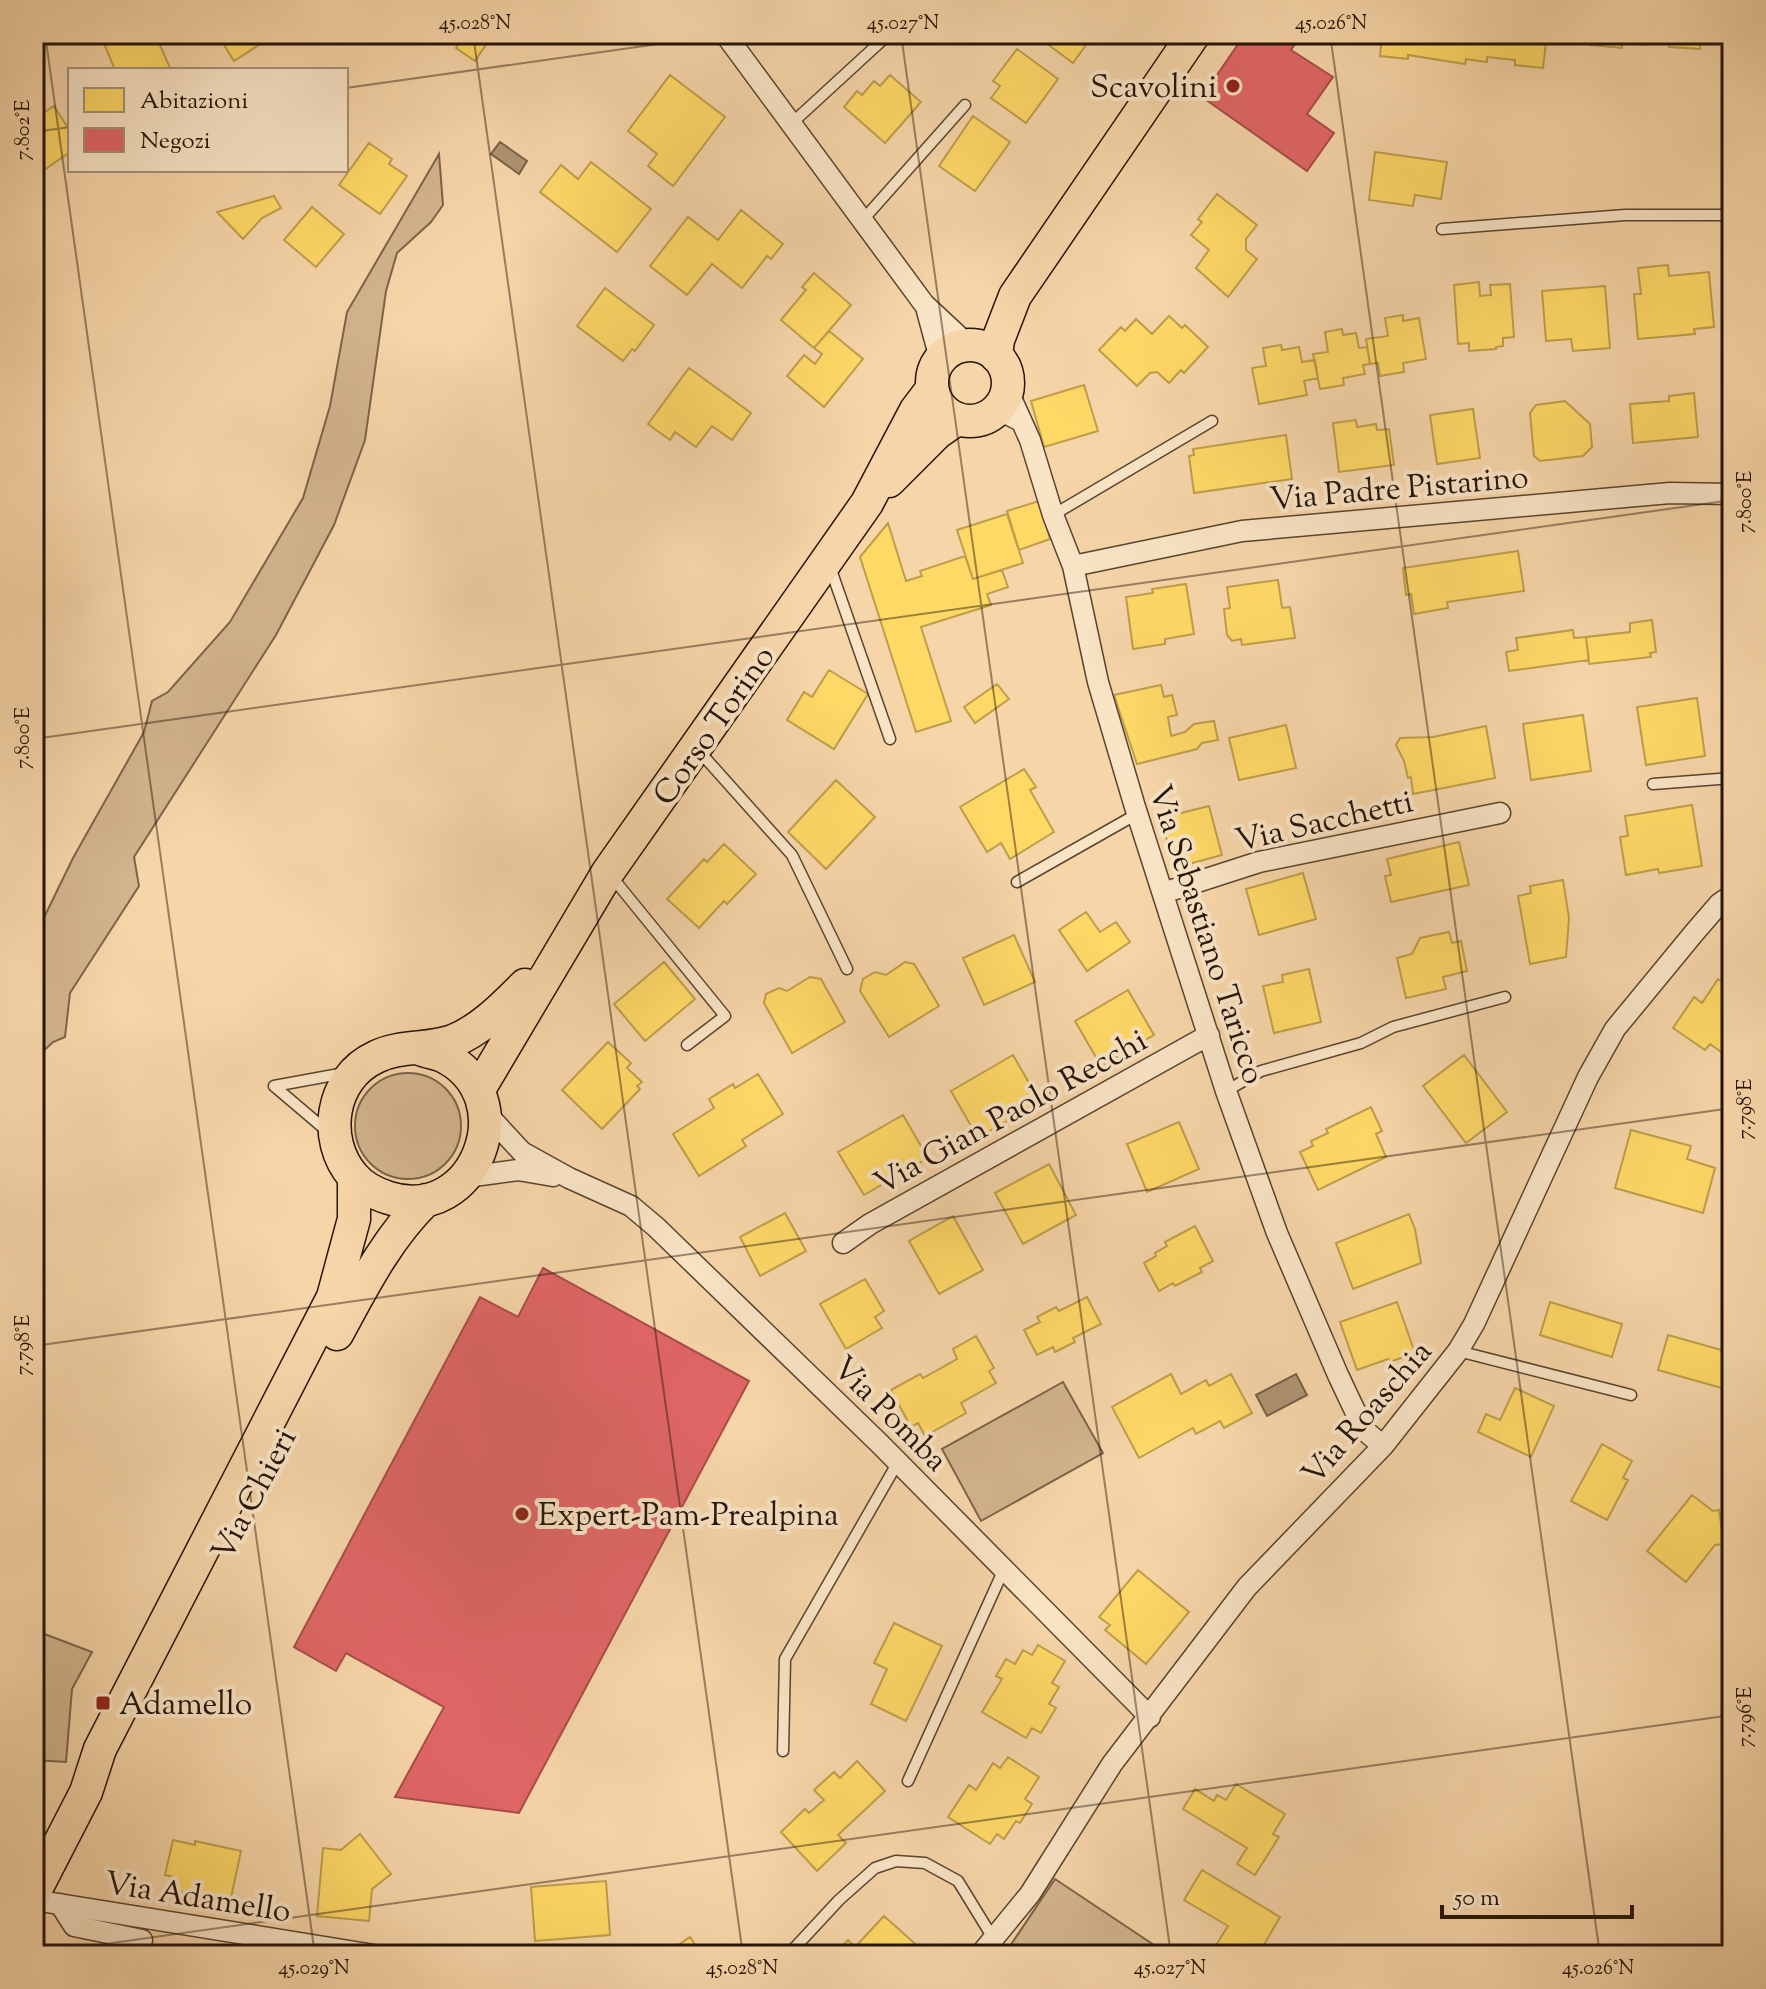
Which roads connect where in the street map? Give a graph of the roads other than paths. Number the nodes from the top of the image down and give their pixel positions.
1 (725, 34) edge
2 (889, 34) edge
3 (1194, 34) edge
4 (965, 105) dead end
5 (791, 124) junction
6 (1732, 215) edge
7 (862, 221) junction
8 (1442, 229) dead end
9 (924, 304) junction
10 (963, 359) junction
11 (1007, 408) junction
12 (957, 419) junction
13 (1212, 421) dead end
14 (1732, 494) edge
15 (867, 503) junction
16 (1053, 515) junction
17 (828, 560) junction
18 (1073, 566) junction
19 (890, 739) dead end
20 (696, 748) junction
21 (1732, 778) edge
22 (1653, 784) dead end
23 (1500, 813) dead end
24 (1137, 814) junction
25 (608, 872) junction
26 (1017, 882) dead end
27 (1163, 893) junction
28 (1732, 895) edge
29 (561, 949) junction
30 (847, 969) dead end
31 (1505, 997) dead end
32 (1209, 1035) junction
33 (687, 1045) dead end
34 (420, 1049) junction
35 (355, 1071) junction
36 (1226, 1091) junction
37 (482, 1102) junction
38 (334, 1136) junction
39 (466, 1177) junction
40 (354, 1178) junction
41 (569, 1178) junction
42 (426, 1200) junction
43 (843, 1243) dead end
44 (1458, 1351) junction
45 (1631, 1395) dead end
46 (1383, 1446) junction
47 (898, 1462) junction
48 (1004, 1569) junction
49 (1150, 1717) junction
50 (783, 1751) dead end
51 (908, 1781) dead end
52 (79, 1805) junction
53 (42, 1887) edge
54 (993, 1938) junction
55 (142, 1940) dead end
56 (374, 1955) edge
57 (788, 1955) edge
58 (980, 1955) edge

1 - 5 street
2 - 5 lane
3 - 10 main road, Corso Torino
4 - 7 lane
5 - 7 street
6 - 8 lane
7 - 9 street
9 - 10 street
9 - 10 street
10 - 11 main road
10 - 12 main road
10 - 15 main road, Corso Torino
11 - 12 main road, Corso Torino
11 - 16 street, Via Sebastiano Taricco
12 - 15 main road, Corso Torino
13 - 16 lane
14 - 18 street, Via Padre Pistarino
15 - 17 main road, Corso Torino
16 - 18 street, Via Sebastiano Taricco
17 - 19 lane
17 - 20 main road, Corso Torino
18 - 24 street, Via Sebastiano Taricco
20 - 25 main road, Corso Torino
20 - 30 lane
21 - 22 lane
23 - 27 street, Via Sacchetti
24 - 26 lane
24 - 27 street, Via Sebastiano Taricco
25 - 29 main road, Corso Torino
25 - 33 lane
27 - 32 street, Via Sebastiano Taricco
28 - 44 street, Via Roaschia
29 - 34 main road
29 - 37 main road
31 - 36 lane
32 - 36 street, Via Sebastiano Taricco
32 - 43 street, Via Gian Paolo Recchi
34 - 35 main road
34 - 37 main road
35 - 38 main road
35 - 38 lane
36 - 46 street, Via Sebastiano Taricco
37 - 39 main road
37 - 41 street, Via Pomba
38 - 40 main road, Via Chieri
39 - 41 street, Via Pomba
39 - 42 main road, Via Chieri
40 - 42 main road
40 - 52 main road, Via Chieri
41 - 47 street, Via Pomba
42 - 52 main road, Via Chieri
44 - 45 lane
44 - 46 street, Via Roaschia
46 - 49 street, Via Roaschia
47 - 48 street, Via Pomba
47 - 50 lane
48 - 49 street, Via Pomba
48 - 51 lane
49 - 54 street, Via Roaschia
52 - 53 main road, Via Chieri
53 - 55 street, Via Adamello
53 - 56 street, Via Adamello
54 - 57 lane
54 - 58 street, Via Roaschia

